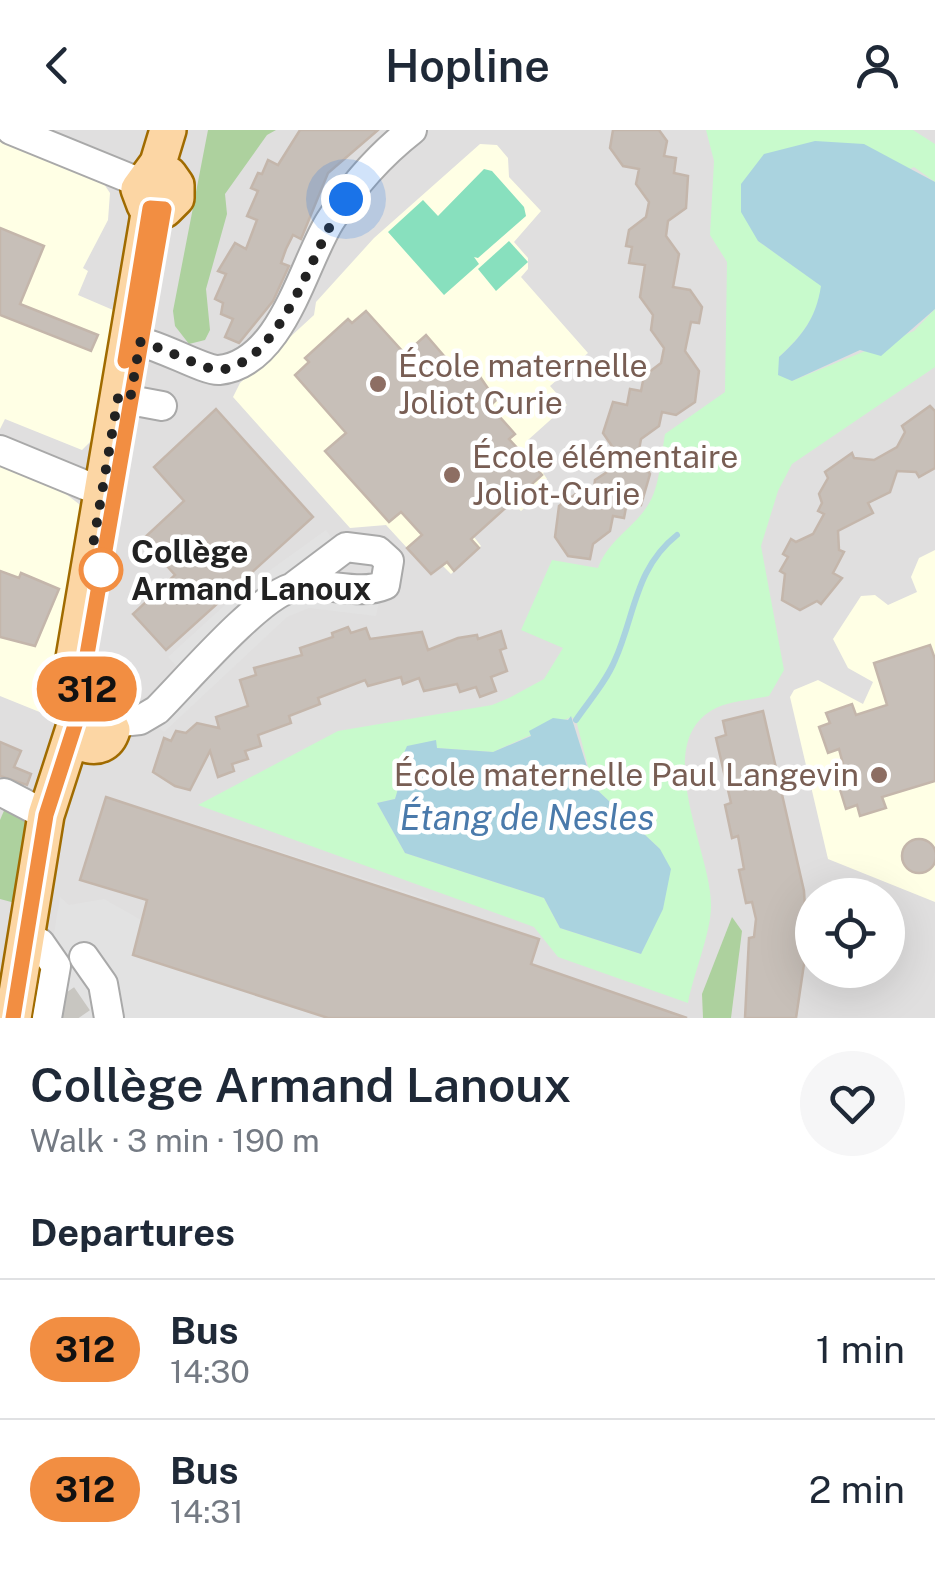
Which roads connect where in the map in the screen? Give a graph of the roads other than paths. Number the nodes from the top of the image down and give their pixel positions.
1 (11, 130) edge
2 (168, 130) edge
3 (182, 130) edge
4 (412, 130) edge
5 (145, 182) junction
6 (140, 342) junction
7 (137, 402) junction
8 (0, 450) edge
9 (102, 492) junction
10 (293, 588) dead end
11 (91, 725) junction
12 (4, 792) dead end
13 (46, 815) junction
14 (40, 943) junction
15 (84, 958) dead end
16 (14, 1007) edge
17 (100, 1007) edge
18 (47, 1018) edge

1 - 5 street
2 - 5 main road
3 - 5 main road
4 - 6 street
5 - 6 main road
5 - 7 main road
6 - 7 main road
7 - 9 main road
7 - 11 main road
8 - 9 street
9 - 11 main road
10 - 11 street
11 - 13 main road
11 - 14 main road
12 - 13 street
13 - 16 main road
14 - 16 main road
14 - 18 street
15 - 17 street

